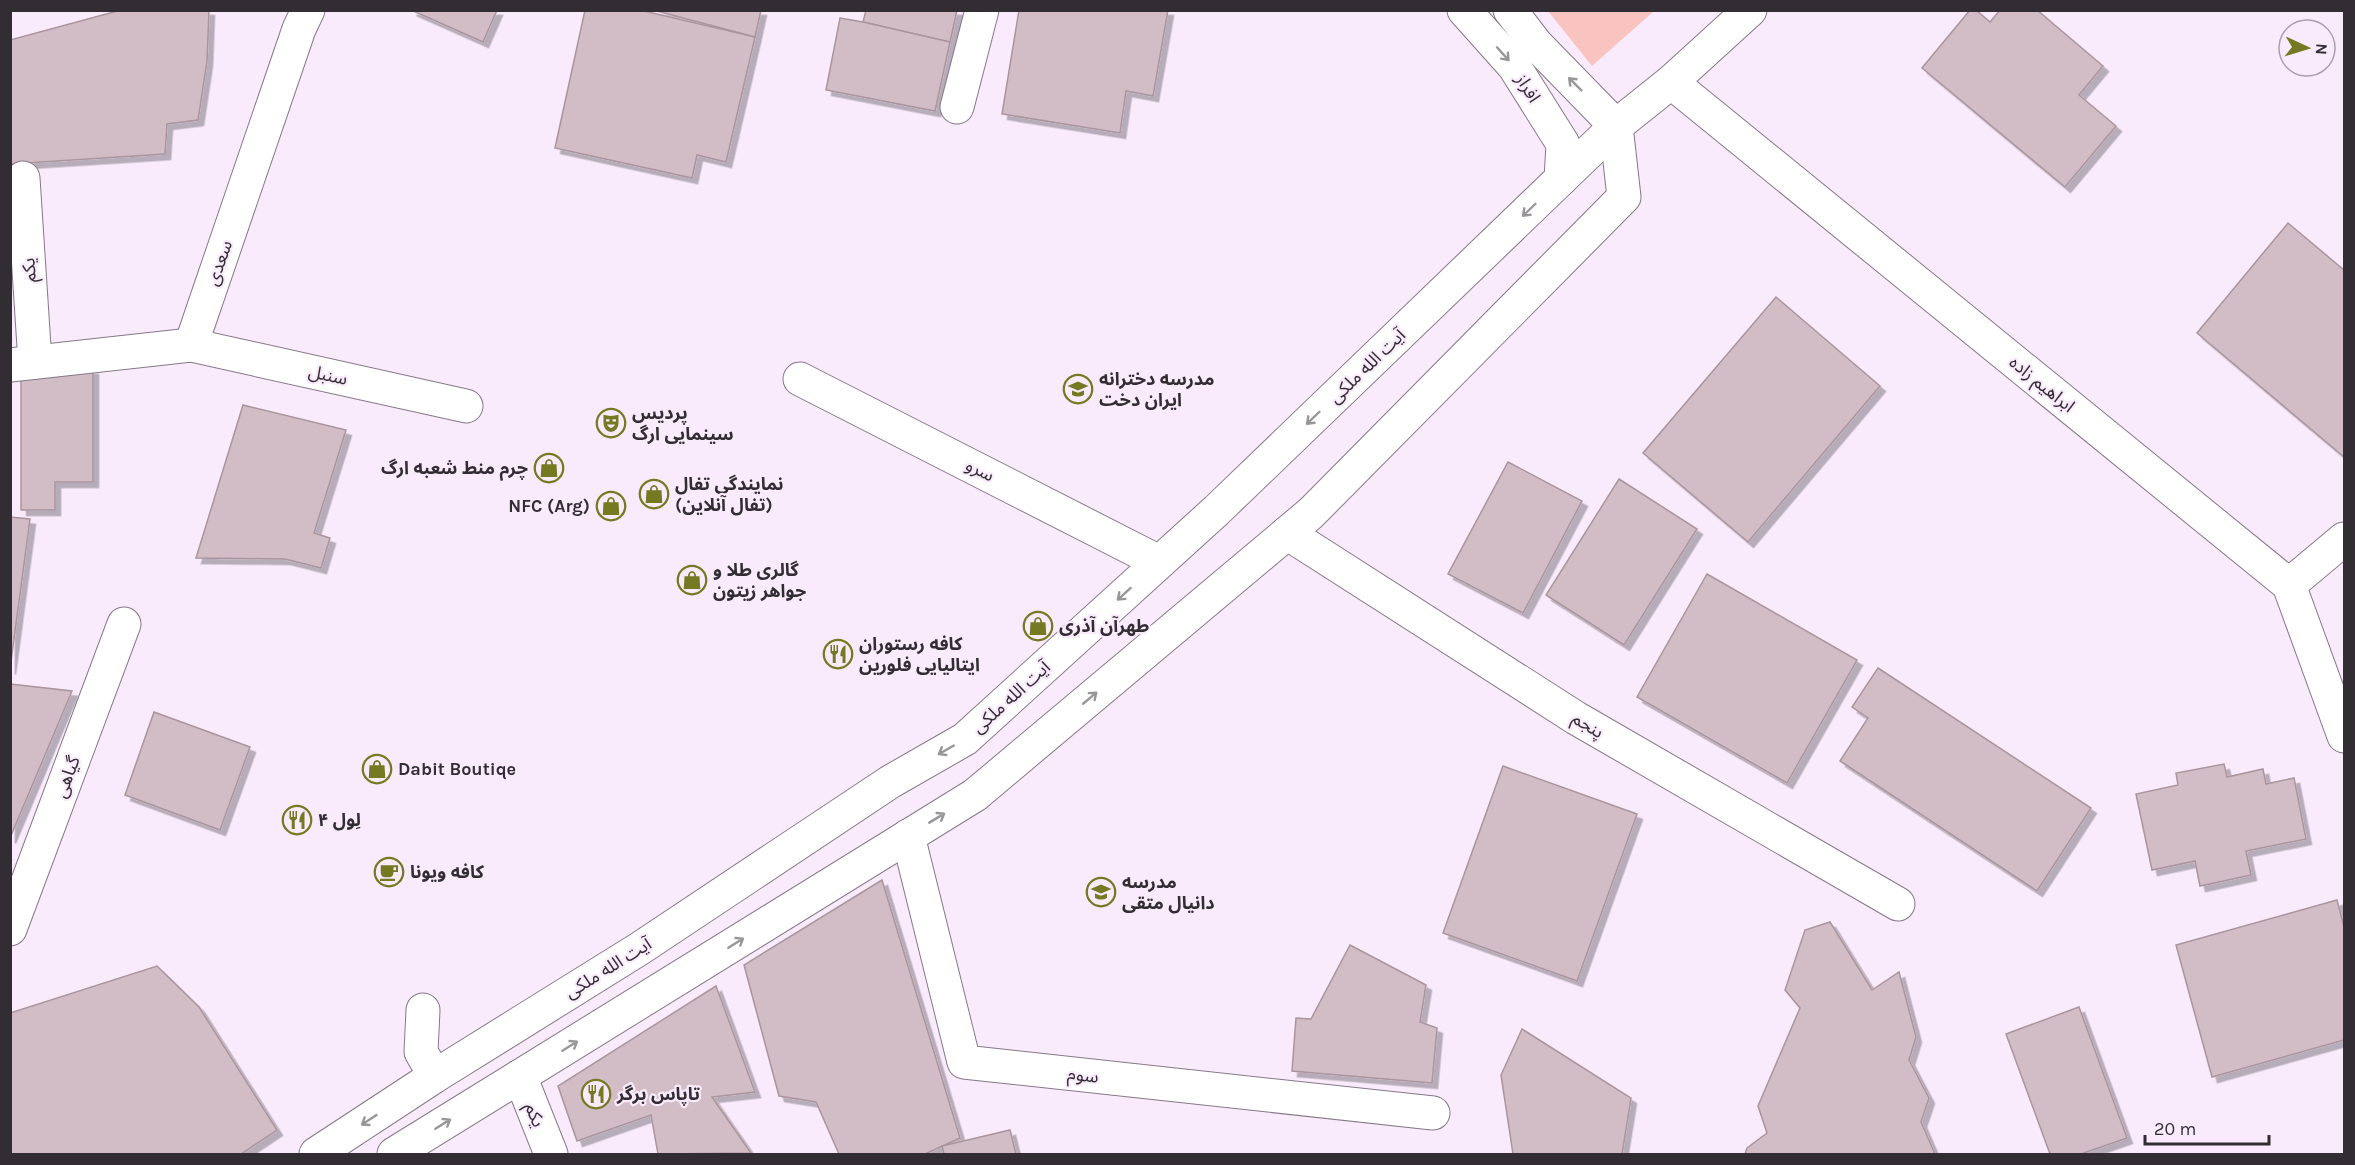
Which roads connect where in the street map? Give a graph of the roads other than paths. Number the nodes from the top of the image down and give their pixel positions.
1 (308, 10) edge
2 (982, 10) edge
3 (1464, 10) edge
4 (1510, 10) edge
5 (1750, 10) edge
6 (1671, 82) junction
7 (957, 107) dead end
8 (1616, 126) junction
9 (23, 177) dead end
10 (1561, 179) junction
11 (190, 345) junction
12 (23, 363) edge
13 (800, 379) dead end
14 (466, 405) dead end
15 (1287, 533) junction
16 (2344, 539) edge
17 (1160, 562) junction
18 (2289, 585) junction
19 (124, 624) dead end
20 (2344, 736) edge
21 (908, 836) junction
22 (1898, 904) dead end
23 (10, 929) edge
24 (423, 1010) dead end
25 (435, 1076) junction
26 (520, 1076) junction
27 (1433, 1113) dead end
28 (316, 1155) edge
29 (394, 1155) edge
30 (550, 1155) edge

1 - 11 street, سعدی
2 - 7 street
3 -> 10 street, افراز
8 -> 4 street, افراز
5 - 6 street, آیت الله ملکی
6 - 8 street, آیت الله ملکی
6 - 18 street, ابراهیم زاده
8 - 10 street, آیت الله ملکی
8 - 15 street
9 - 12 street, یکم
10 -> 17 street, آیت الله ملکی
11 - 12 street
11 - 14 street, سنبل
13 - 17 street, سرو
21 -> 15 street
15 - 22 street, پنجم
16 - 18 street
17 -> 25 street, آیت الله ملکی
18 - 20 street
19 - 23 street, گیاهی
26 -> 21 street
21 - 27 street, سوم
24 - 25 street
25 -> 28 street, آیت الله ملکی
29 -> 26 street
26 - 30 street, یکم

